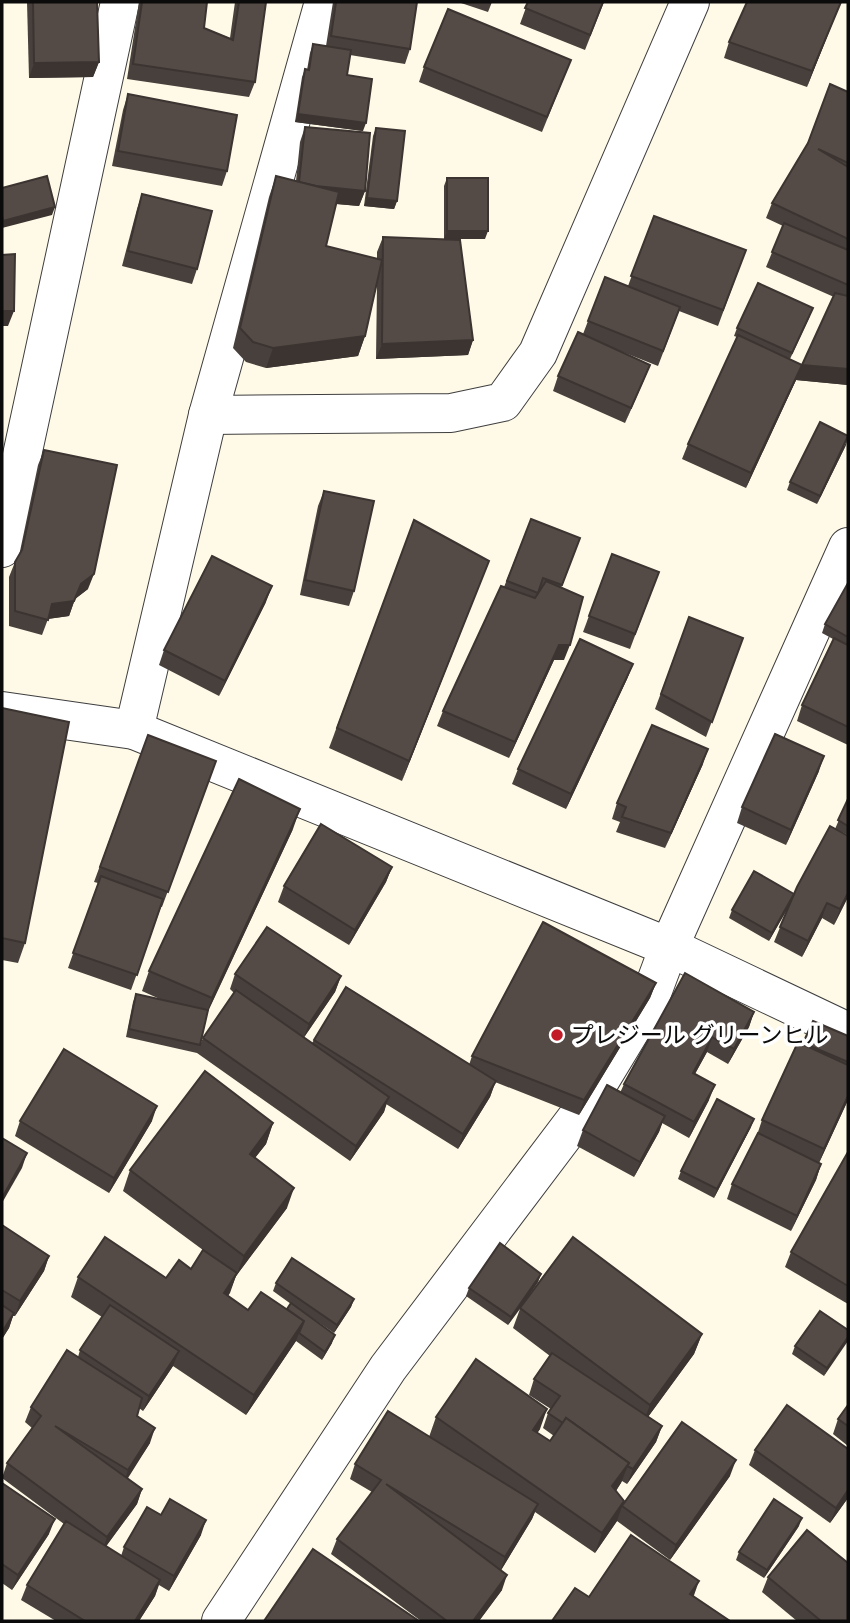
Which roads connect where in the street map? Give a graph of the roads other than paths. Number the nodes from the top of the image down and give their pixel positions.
1 (120, 2) edge
2 (324, 2) edge
3 (690, 2) edge
4 (208, 415) junction
5 (848, 547) edge
6 (2, 548) edge
7 (2, 711) edge
8 (134, 730) junction
9 (669, 947) junction
10 (848, 1032) edge
11 (221, 1621) edge

1 - 6 street
2 - 4 street
3 - 4 street
4 - 8 street
5 - 9 street
7 - 8 street
8 - 9 street
9 - 10 street
9 - 11 street

